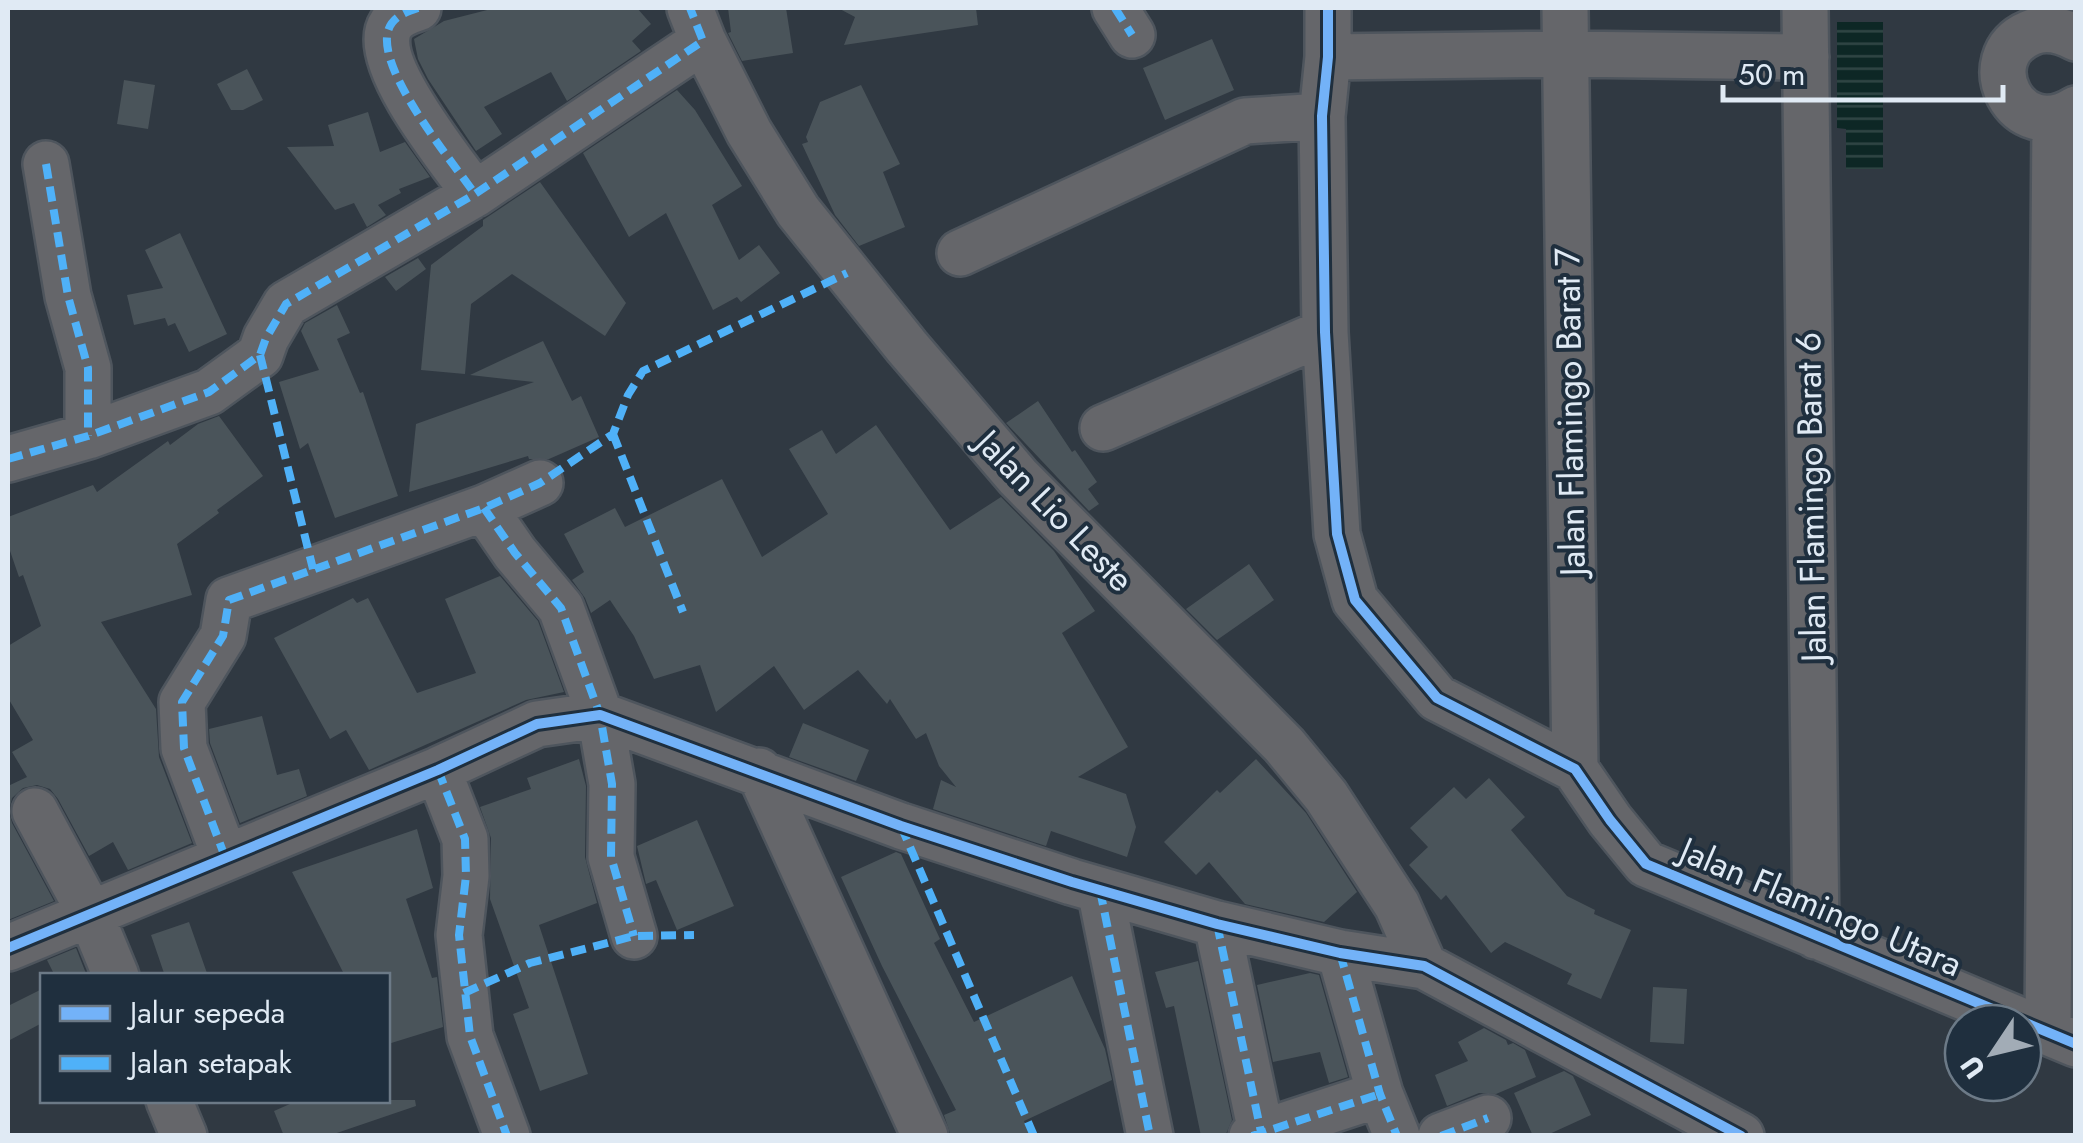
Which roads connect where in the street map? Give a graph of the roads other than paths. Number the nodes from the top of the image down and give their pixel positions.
1 (418, 8) edge
2 (1328, 8) edge
3 (1565, 8) edge
4 (1805, 8) edge
5 (697, 24) edge
6 (2060, 25) edge
7 (1566, 54) junction
8 (1328, 57) junction
9 (1806, 57) junction
10 (2065, 113) edge
11 (1322, 116) junction
12 (46, 164) dead end
13 (475, 194) junction
14 (960, 254) dead end
15 (1325, 332) junction
16 (1103, 428) dead end
17 (88, 436) junction
18 (8, 458) edge
19 (540, 483) dead end
20 (484, 508) junction
21 (600, 715) junction
22 (1575, 769) junction
23 (438, 770) junction
24 (758, 772) junction
25 (35, 811) dead end
26 (225, 857) junction
27 (1100, 890) junction
28 (90, 913) junction
29 (1217, 924) junction
30 (634, 936) dead end
31 (1816, 936) junction
32 (8, 948) edge
33 (1340, 954) junction
34 (1424, 966) junction
35 (115, 973) edge
36 (2062, 1038) edge
37 (1380, 1094) junction
38 (171, 1103) edge
39 (1488, 1118) dead end
40 (1257, 1134) edge
41 (184, 1136) edge
42 (507, 1136) edge
43 (926, 1136) edge
44 (1150, 1136) edge
45 (1397, 1136) edge
46 (1441, 1136) edge
47 (1741, 1136) edge

1 - 13 street
2 - 8 street, Jalan Flamingo Utara
3 - 7 street, Jalan Flamingo Barat 7
4 - 9 street, Jalan Flamingo Barat 6
5 - 13 street
5 - 34 street, Jalan Lio Leste
6 - 10 street
7 - 8 street
7 - 9 street
7 - 22 street, Jalan Flamingo Barat 7
8 - 11 street, Jalan Flamingo Utara
9 - 31 street, Jalan Flamingo Barat 6
10 - 36 street
11 - 14 street
11 - 15 street, Jalan Flamingo Utara
12 - 17 street
13 - 17 street
15 - 16 street
15 - 22 street, Jalan Flamingo Utara
17 - 18 street
19 - 20 street
20 - 21 street
20 - 26 street
21 - 23 street
21 - 24 street
21 - 30 street
22 - 31 street, Jalan Flamingo Utara
23 - 26 street
23 - 42 street
24 - 27 street
24 - 43 street
25 - 28 street
26 - 28 street
27 - 29 street
27 - 44 street
28 - 32 street
28 - 35 street
29 - 33 street
29 - 40 street
31 - 36 street, Jalan Flamingo Utara
33 - 34 street
33 - 37 street
34 - 47 street
37 - 40 street
37 - 45 street
38 - 41 street
39 - 46 street

